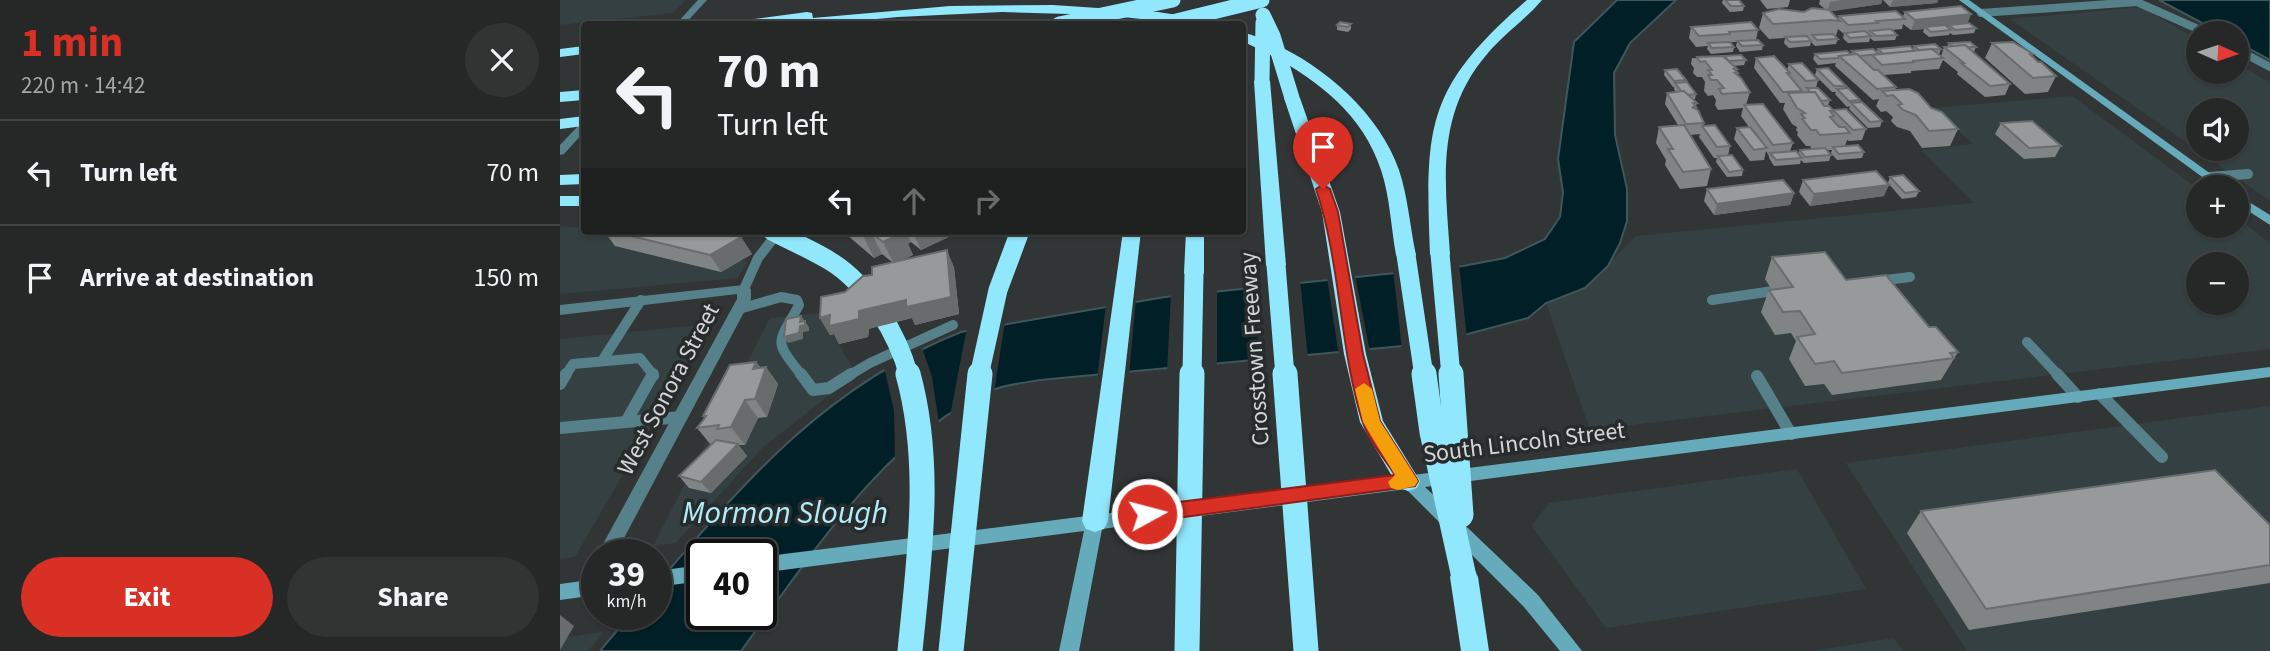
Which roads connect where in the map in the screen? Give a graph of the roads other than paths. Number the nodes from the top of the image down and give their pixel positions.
1 (703, 0) edge
2 (902, 0) edge
3 (1163, 0) edge
4 (1173, 0) edge
5 (1201, 0) edge
6 (1228, 0) edge
7 (1535, 0) edge
8 (1964, 0) edge
9 (1262, 5) edge
10 (1981, 13) junction
11 (683, 21) edge
12 (766, 21) edge
13 (816, 21) edge
14 (1073, 21) edge
15 (1122, 21) edge
16 (1179, 21) edge
17 (1194, 21) edge
18 (1196, 21) edge
19 (1197, 21) edge
20 (1201, 21) edge
21 (2186, 24) edge
22 (1246, 38) edge
23 (581, 50) edge
24 (560, 53) edge
25 (2249, 56) edge
26 (2270, 67) edge
27 (581, 95) edge
28 (560, 97) edge
29 (581, 123) edge
30 (560, 124) edge
31 (581, 127) edge
32 (560, 152) edge
33 (2248, 174) dead end
34 (2206, 175) edge
35 (2235, 175) edge
36 (581, 179) edge
37 (560, 180) edge
38 (560, 201) edge
39 (581, 201) edge
40 (2249, 206) edge
41 (2270, 221) edge
42 (776, 235) edge
43 (780, 235) edge
44 (1018, 235) edge
45 (1131, 235) edge
46 (1195, 235) edge
47 (1910, 277) dead end
48 (1862, 283) edge
49 (744, 289) junction
50 (1773, 291) edge
51 (1712, 299) dead end
52 (640, 300) junction
53 (739, 309) junction
54 (560, 310) edge
55 (953, 325) dead end
56 (2027, 342) dead end
57 (602, 361) junction
58 (2270, 372) edge
59 (1757, 376) dead end
60 (560, 384) edge
61 (2100, 394) junction
62 (2078, 397) junction
63 (681, 417) junction
64 (626, 422) junction
65 (560, 428) edge
66 (1791, 434) junction
67 (2162, 457) dead end
68 (1408, 481) junction
69 (1095, 520) junction
70 (615, 539) edge
71 (777, 563) edge
72 (1464, 577) junction
73 (581, 586) edge
74 (560, 592) edge
75 (910, 651) edge
76 (951, 651) edge
77 (1069, 651) edge
78 (1187, 651) edge
79 (1306, 651) edge
80 (1475, 651) edge
81 (1572, 651) edge

1 - 11 street
2 - 12 highway
3 - 15 highway, bridge
4 - 14 highway, bridge
5 - 17 highway
5 - 20 highway
6 - 19 highway, bridge
7 - 72 highway, bridge
8 - 10 street
9 - 16 highway, bridge
9 - 68 highway, bridge
9 - 79 highway, Crosstown Freeway, bridge
10 - 21 lane
10 - 34 street
13 - 18 highway
22 - 72 highway, bridge
23 - 24 highway
25 - 26 lane
27 - 28 highway
29 - 30 highway
31 - 32 street
33 - 35 lane
36 - 37 highway
38 - 39 highway
40 - 41 street
42 - 49 lane
43 - 75 highway, bridge
44 - 76 highway, bridge
45 - 69 highway
46 - 78 highway, bridge
47 - 48 lane
49 - 52 street, West Sonora Street
49 - 53 street, West Sonora Street
50 - 51 lane
52 - 54 street, West Sonora Street
52 - 57 lane
53 - 55 lane
53 - 63 street, West Sonora Street
56 - 62 lane
57 - 60 lane
57 - 64 lane
58 - 61 street, South Lincoln Street
59 - 66 lane
61 - 62 street, South Lincoln Street
61 - 67 lane
62 - 66 street, South Lincoln Street
63 - 64 lane
63 - 70 street, West Sonora Street
64 - 65 lane
66 - 68 street, South Lincoln Street
68 - 69 street, South Lincoln Street
68 - 81 street
69 - 71 street, South Lincoln Street
69 - 77 street
72 - 80 highway
73 - 74 street

